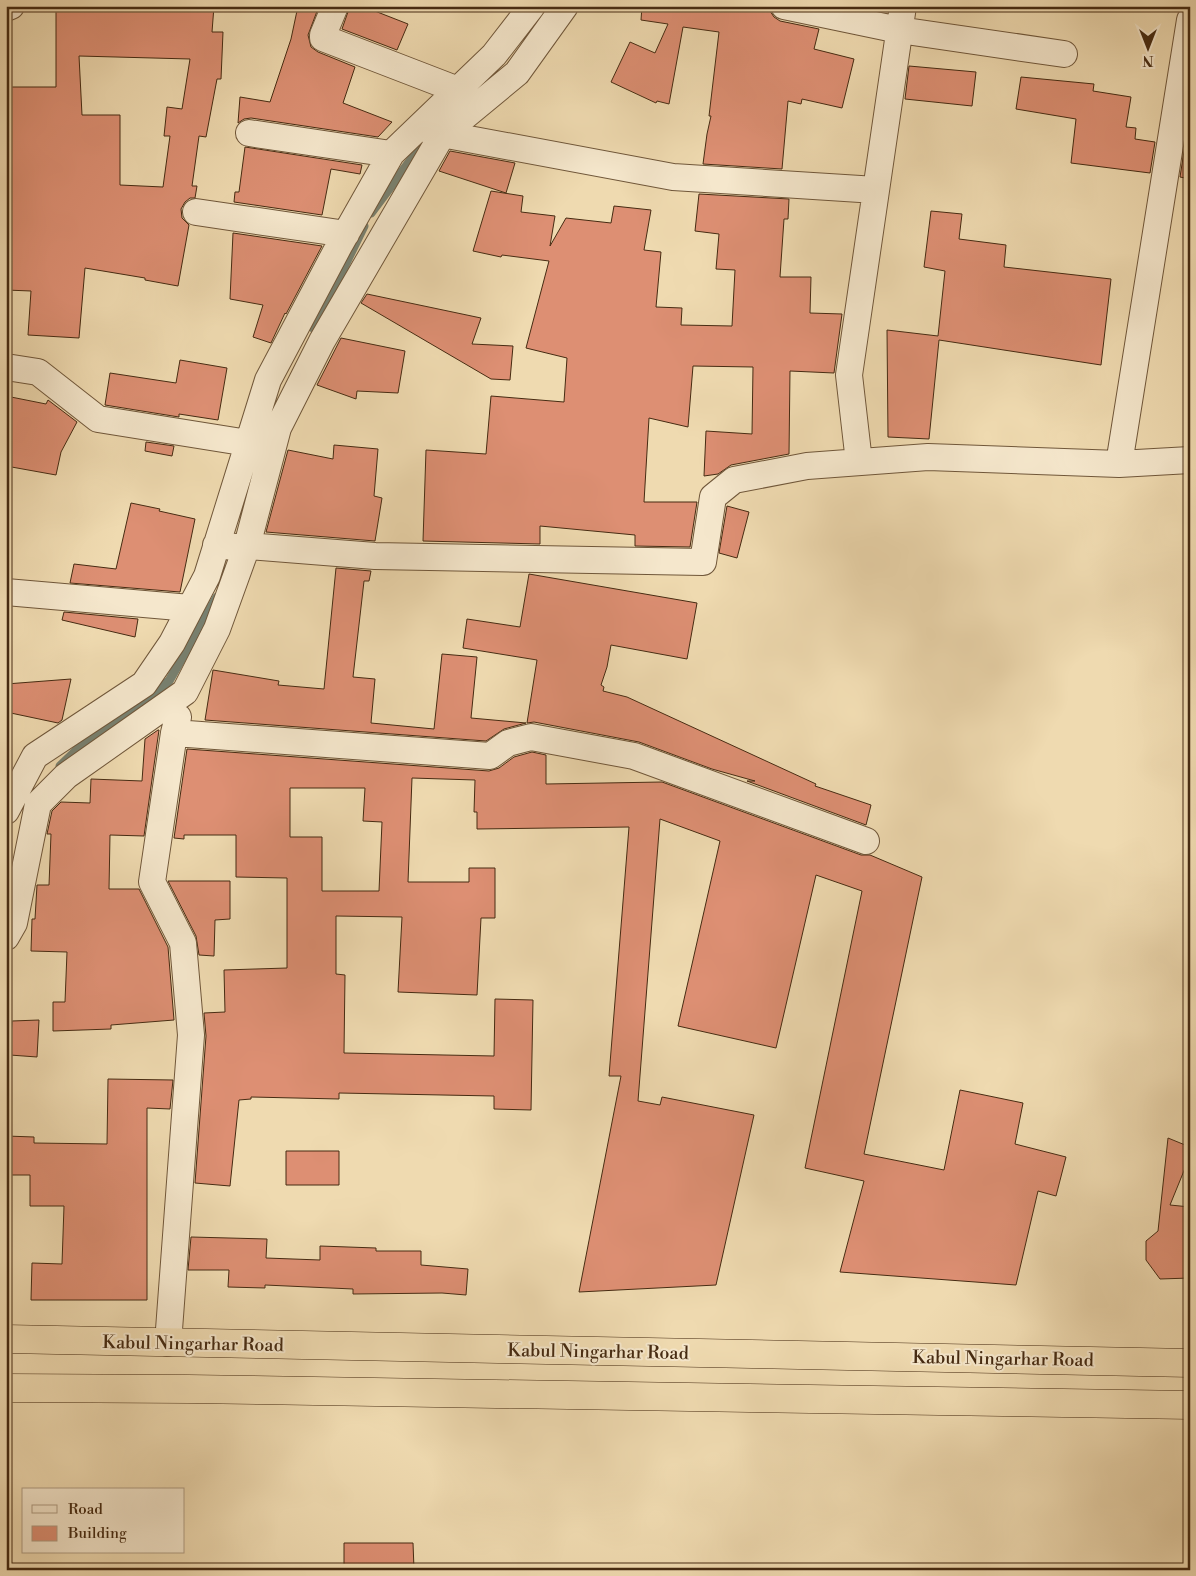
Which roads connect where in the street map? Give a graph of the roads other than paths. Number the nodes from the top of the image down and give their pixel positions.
1 (11, 6) edge
2 (335, 6) edge
3 (532, 6) edge
4 (565, 6) edge
5 (784, 6) edge
6 (6, 8) edge
7 (901, 18) edge
8 (1190, 20) edge
9 (1064, 54) dead end
10 (458, 90) junction
11 (430, 132) junction
12 (249, 133) dead end
13 (391, 154) junction
14 (376, 181) junction
15 (876, 190) junction
16 (409, 191) junction
17 (196, 212) dead end
18 (343, 239) junction
19 (375, 249) junction
20 (6, 367) edge
21 (248, 443) junction
22 (1190, 460) edge
23 (858, 462) junction
24 (1119, 464) junction
25 (230, 546) junction
26 (6, 592) edge
27 (190, 608) junction
28 (186, 692) junction
29 (174, 733) junction
30 (6, 811) edge
31 (866, 841) dead end
32 (6, 938) edge
33 (6, 1339) edge
34 (168, 1343) junction
35 (796, 1355) junction
36 (1190, 1363) edge
37 (6, 1388) edge
38 (798, 1399) junction
39 (1190, 1405) edge

1 - 6 street
2 - 10 street
3 - 10 street
4 - 11 street
5 - 7 street
7 - 9 street
7 - 15 street
8 - 24 street
10 - 11 street
11 - 13 street
11 - 15 street
11 - 16 street
12 - 13 street
13 - 14 street
14 - 16 street
14 - 18 street
15 - 23 street
16 - 19 street
17 - 18 street
18 - 19 street
18 - 21 street
19 - 25 street
20 - 21 street
21 - 25 street
22 - 24 street
23 - 24 street
23 - 25 street
25 - 27 street
25 - 28 street
26 - 27 street
27 - 30 street
28 - 29 street
28 - 32 street
29 - 31 street
29 - 34 street
33 - 34 highway, Kabul Ningarhar Road
34 - 35 highway, Kabul Ningarhar Road
35 - 36 highway, Kabul Ningarhar Road
35 - 38 highway
37 - 38 highway
38 - 39 highway

